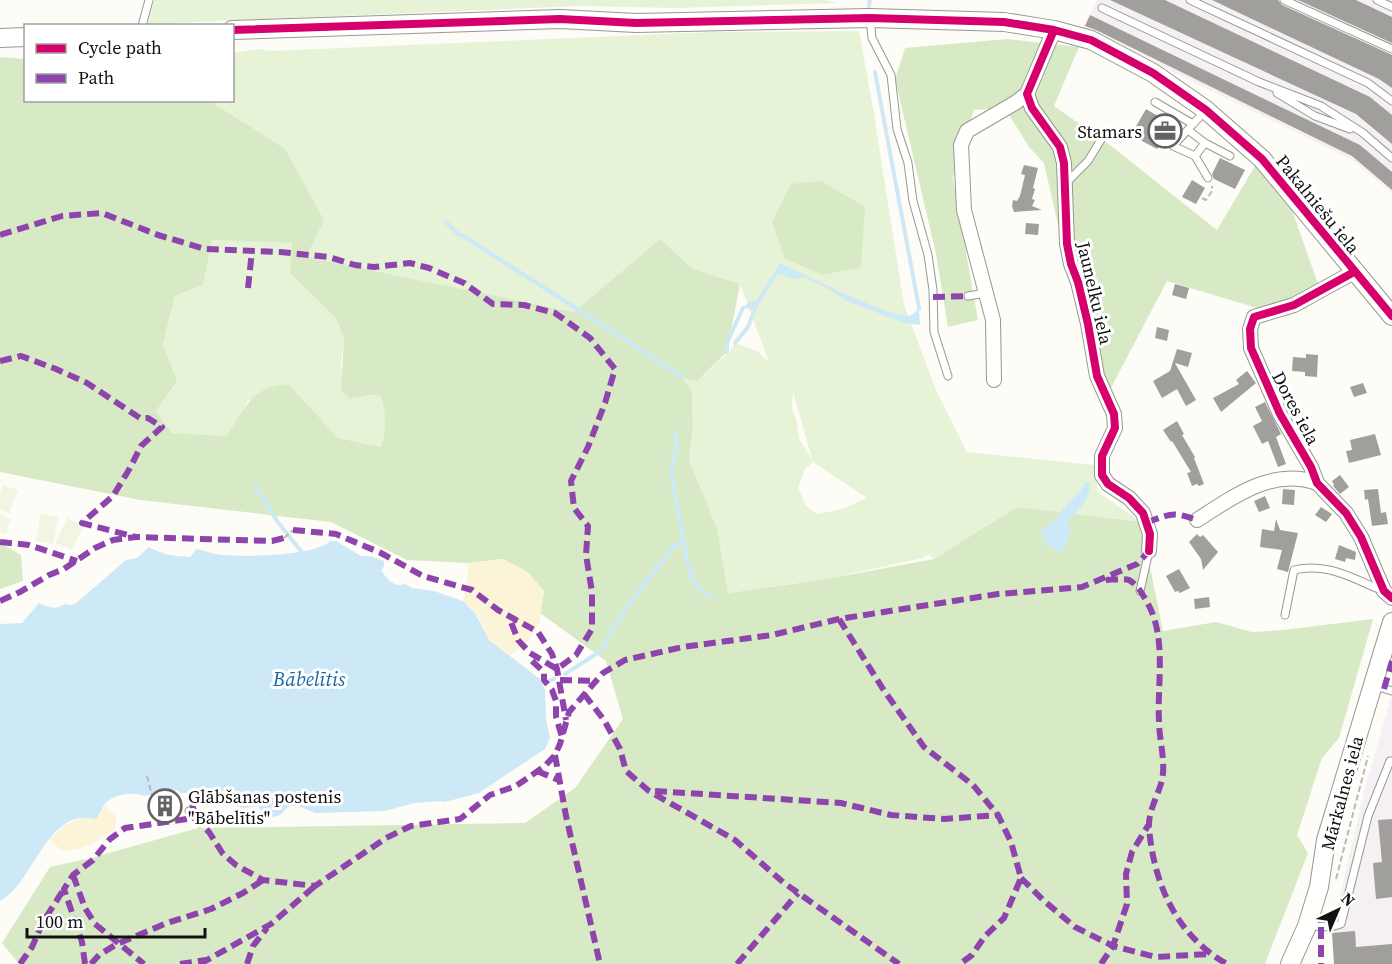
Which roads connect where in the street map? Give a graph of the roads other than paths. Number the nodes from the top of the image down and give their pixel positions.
1 (149, 0) edge
2 (1190, 0) edge
3 (1284, 0) edge
4 (1377, 0) edge
5 (1392, 7) edge
6 (1102, 8) dead end
7 (870, 18) junction
8 (143, 24) edge
9 (234, 30) edge
10 (1054, 30) junction
11 (24, 37) edge
12 (0, 38) edge
13 (1392, 50) edge
14 (1259, 82) junction
15 (1027, 94) junction
16 (1392, 101) edge
17 (1155, 102) dead end
18 (1206, 110) junction
19 (1191, 127) junction
20 (1363, 133) junction
21 (1102, 138) dead end
22 (1205, 142) junction
23 (1195, 156) junction
24 (1230, 156) dead end
25 (1392, 158) edge
26 (1208, 178) dead end
27 (1065, 185) junction
28 (1354, 272) junction
29 (986, 292) junction
30 (968, 296) dead end
31 (1392, 316) edge
32 (948, 376) dead end
33 (994, 380) dead end
34 (1317, 483) junction
35 (1197, 520) dead end
36 (1149, 551) joint
37 (1140, 591) dead end
38 (1388, 594) edge
39 (1285, 615) dead end
40 (1392, 622) edge
41 (1372, 685) junction
42 (1392, 691) edge
43 (1392, 761) edge
44 (1307, 926) junction
45 (1290, 964) edge

1 - 8 lane
2 - 16 lane
3 - 13 lane
4 - 5 lane
6 - 14 lane
7 - 9 street, Pakalniešu iela
7 - 10 street, Pakalniešu iela
7 - 32 lane
10 - 15 street
10 - 18 street, Pakalniešu iela
11 - 12 street
14 - 20 lane
14 - 20 lane
15 - 27 street, Jaunelku iela
15 - 29 street
17 - 19 lane
18 - 19 lane
18 - 28 street, Pakalniešu iela
19 - 22 lane
19 - 23 lane
20 - 25 lane
21 - 27 lane
22 - 23 lane
22 - 24 lane
23 - 26 lane
27 - 36 street, Jaunelku iela
28 - 31 street, Pakalniešu iela
28 - 34 street, Dores iela
29 - 30 lane
29 - 33 street
34 - 35 street
34 - 38 street, Dores iela
36 - 37 lane
38 - 39 lane
40 - 41 street, Mārkalnes iela
41 - 42 lane
41 - 44 street, Mārkalnes iela
43 - 44 lane
44 - 45 street, Mārkalnes iela

